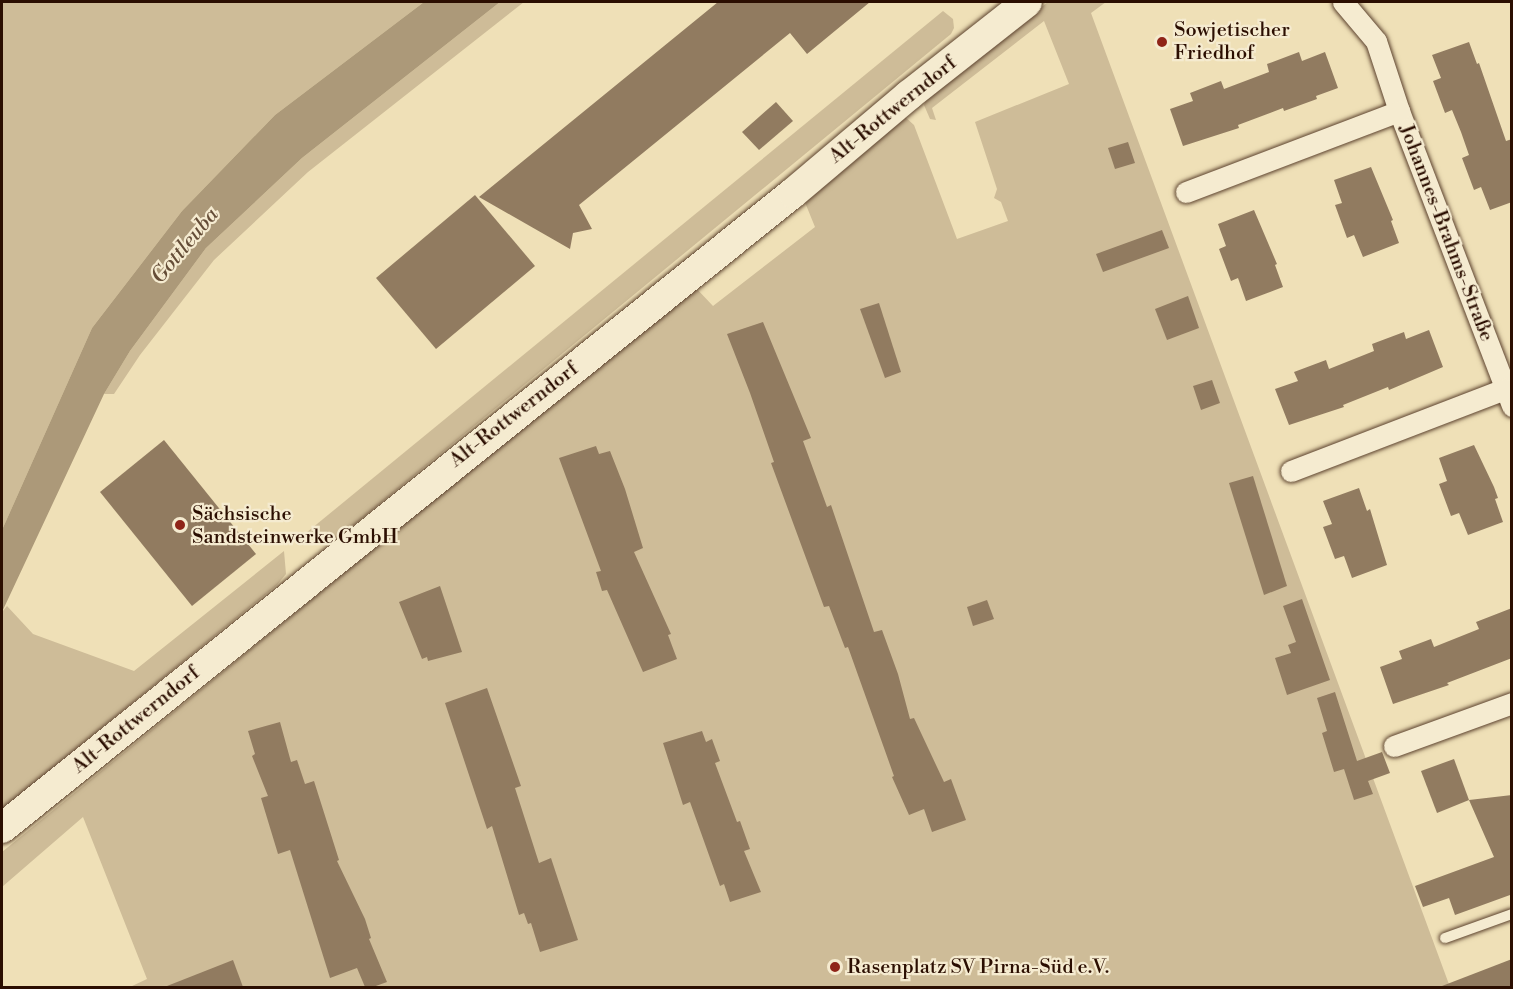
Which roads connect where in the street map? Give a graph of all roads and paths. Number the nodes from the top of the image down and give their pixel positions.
1 (1027, 2) edge
2 (1343, 2) edge
3 (1399, 111) junction
4 (1186, 192) dead end
5 (1508, 397) edge
6 (1291, 471) dead end
7 (1512, 703) edge
8 (1394, 746) dead end
9 (2, 828) edge
10 (1512, 915) edge
11 (1445, 938) dead end

1 - 9 main road, Alt-Rottwerndorf
2 - 3 street, Johannes-Brahms-Straße
3 - 4 street, Johannes-Brahms-Straße
3 - 5 street, Johannes-Brahms-Straße
5 - 6 street, Johannes-Brahms-Straße
7 - 8 street
10 - 11 lane

